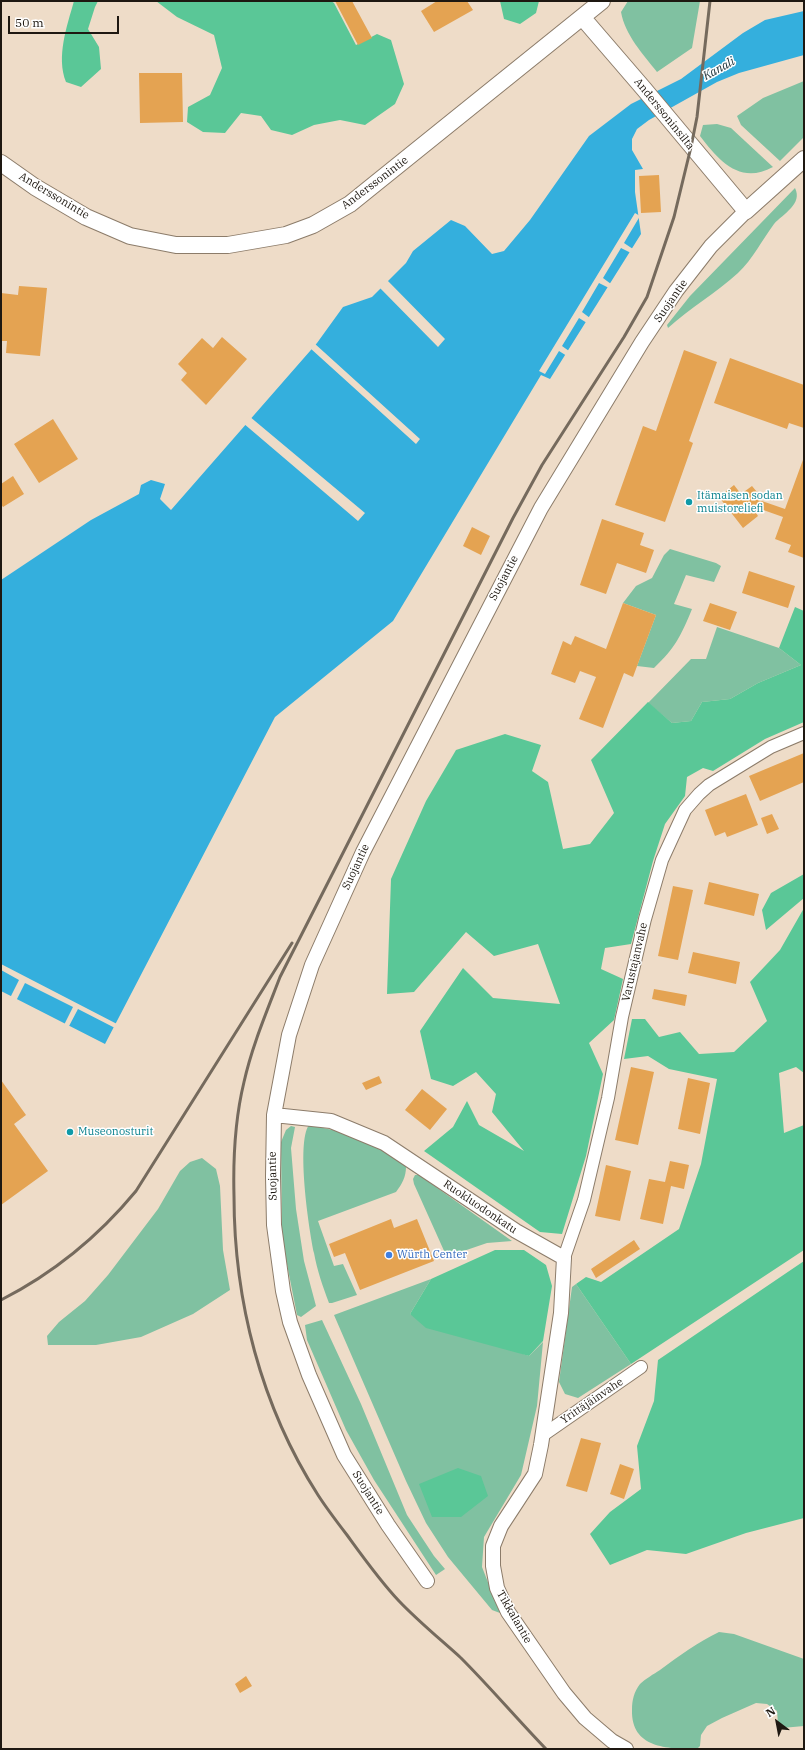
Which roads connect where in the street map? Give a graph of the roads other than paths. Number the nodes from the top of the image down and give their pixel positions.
1 (602, 1) edge
2 (582, 17) junction
3 (804, 159) edge
4 (1, 163) edge
5 (746, 211) junction
6 (804, 733) edge
7 (274, 1115) junction
8 (564, 1258) junction
9 (641, 1367) dead end
10 (543, 1435) junction
11 (427, 1581) dead end
12 (626, 1749) edge

1 - 2 main road, Anderssonintie
2 - 4 main road, Anderssonintie
2 - 5 main road, Anderssoninsilta
3 - 5 main road
5 - 7 street, Suojantie
6 - 8 street, Varustajanvahe
7 - 8 street, Ruokluodonkatu
7 - 11 street, Suojantie
8 - 10 street, Tikkalantie
9 - 10 street, Yrittäjäinvahe
10 - 12 street, Tikkalantie

